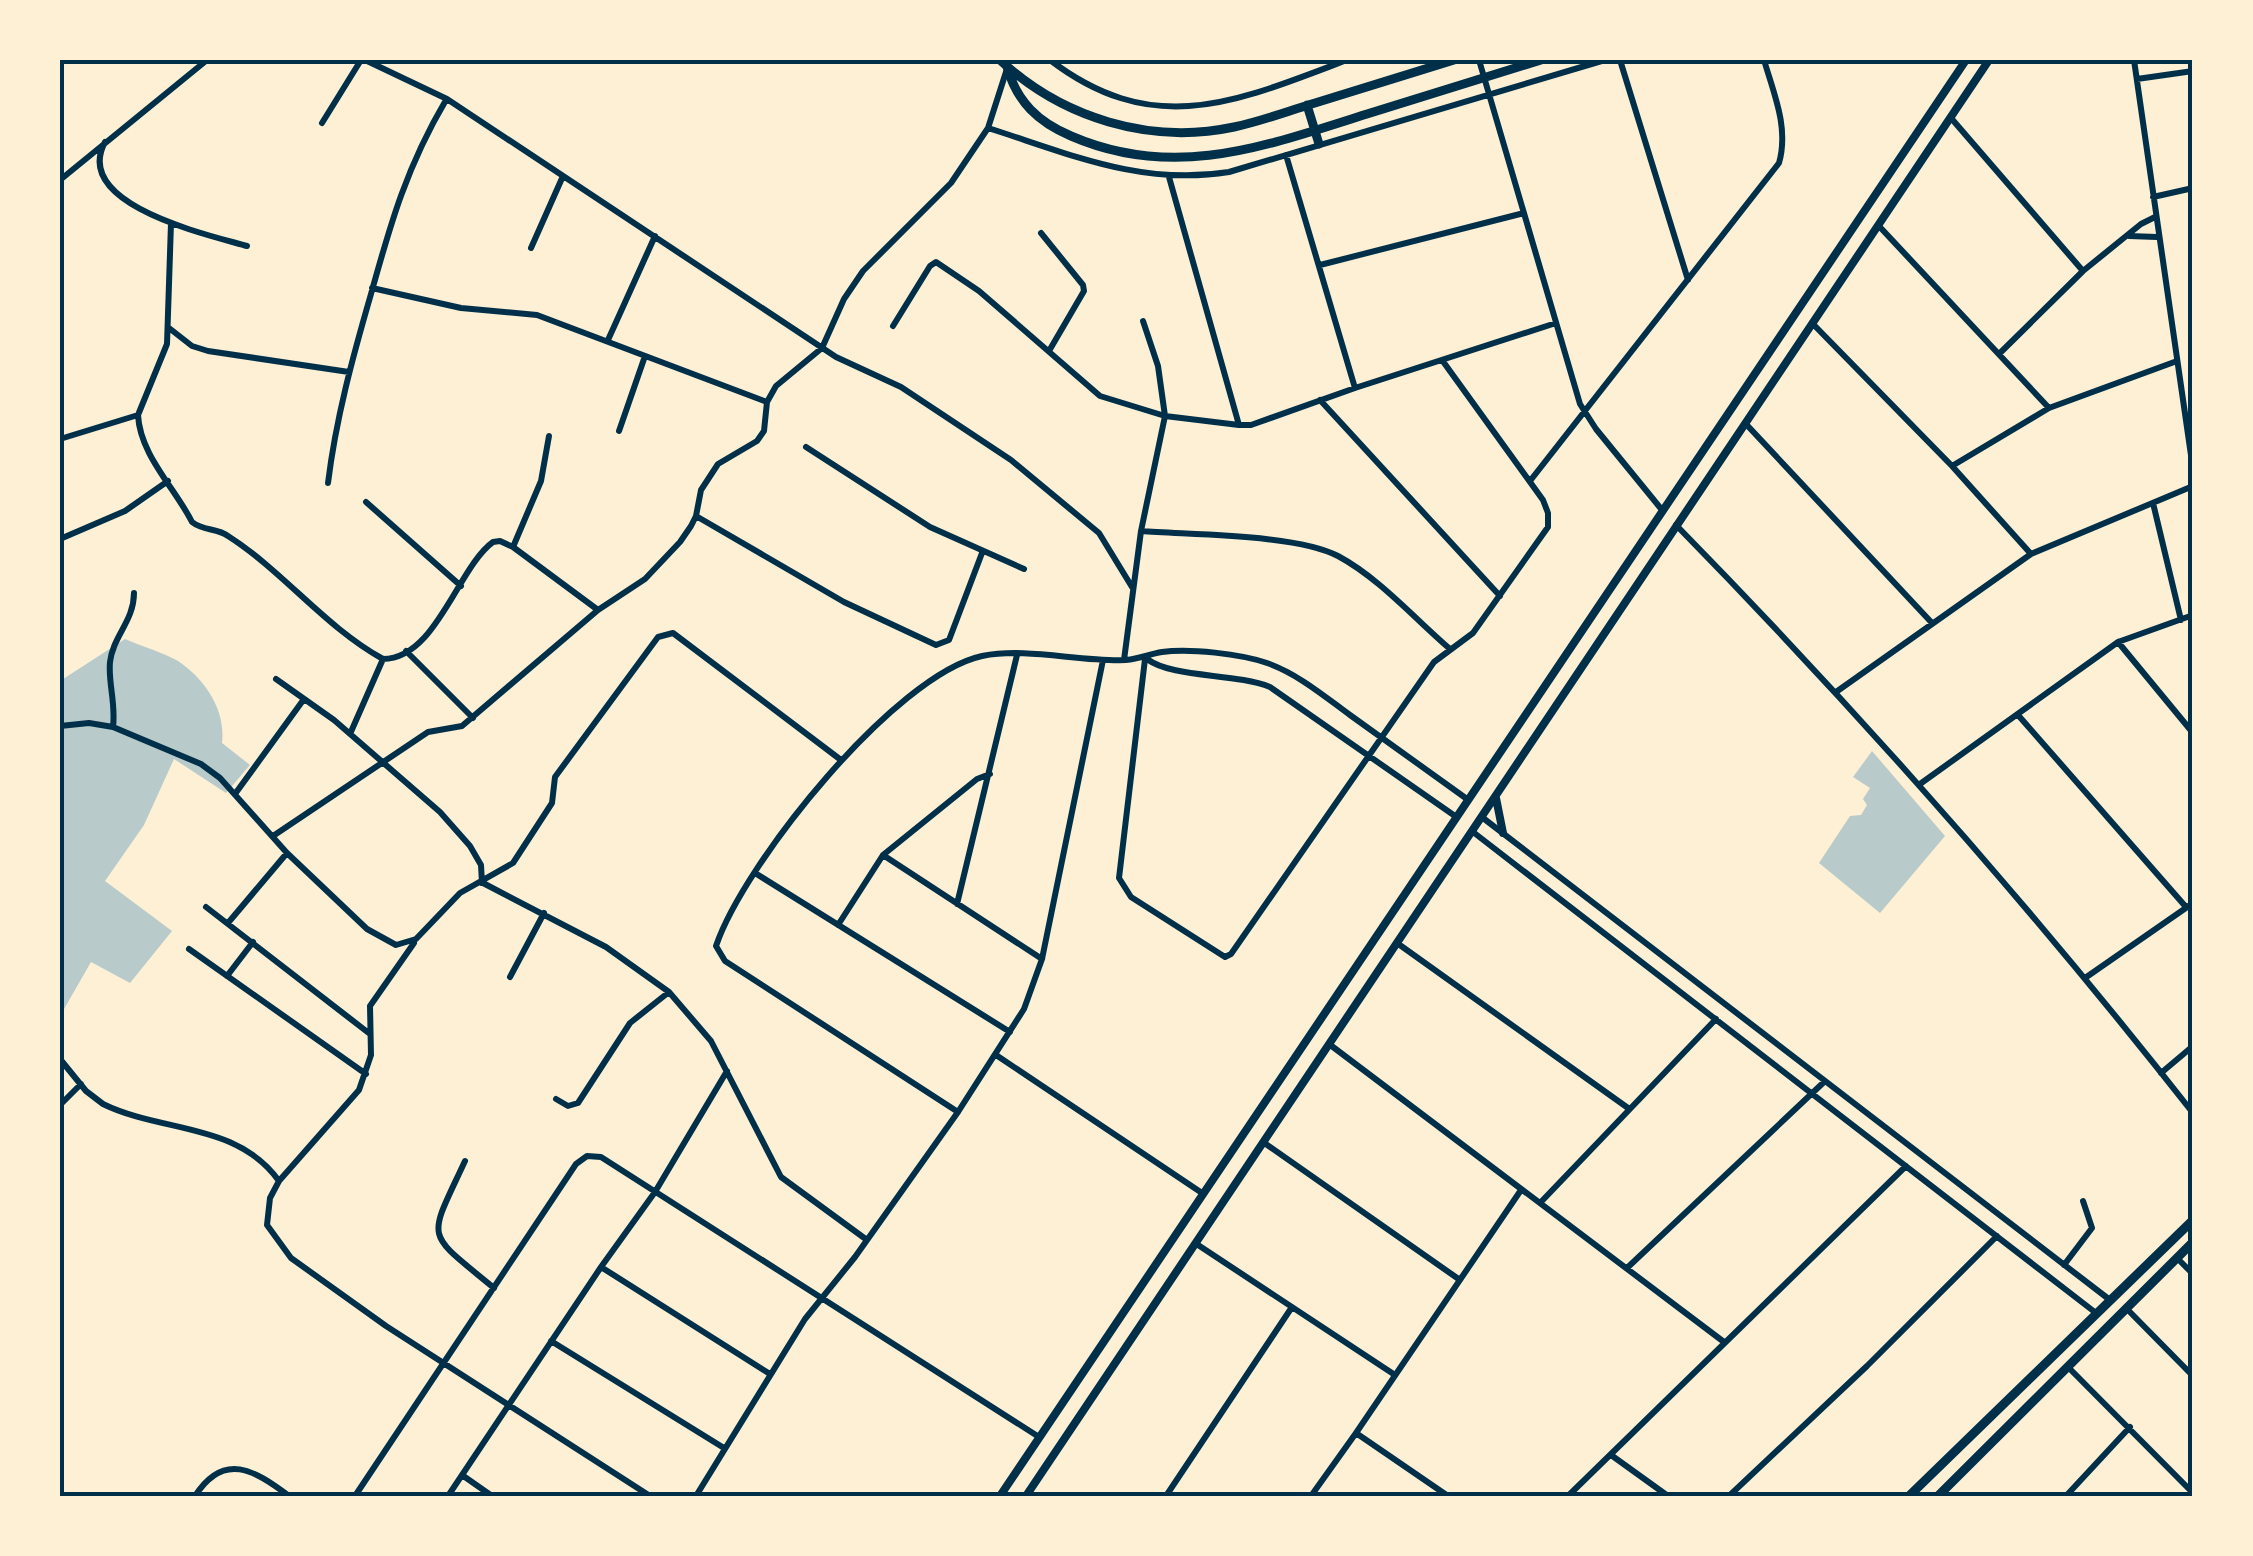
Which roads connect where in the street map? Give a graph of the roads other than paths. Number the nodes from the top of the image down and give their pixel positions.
1 (207, 60) edge
2 (362, 60) edge
3 (1050, 60) edge
4 (1347, 60) edge
5 (1454, 60) edge
6 (1479, 60) edge
7 (1542, 60) edge
8 (1605, 60) edge
9 (1620, 60) edge
10 (1764, 60) edge
11 (1966, 60) edge
12 (1989, 60) edge
13 (2134, 60) edge
14 (1004, 63) edge
15 (2193, 71) edge
16 (1485, 78) junction
17 (2136, 79) junction
18 (1950, 83) junction
19 (1490, 92) junction
20 (1967, 94) junction
21 (447, 100) junction
22 (1307, 105) junction
23 (1950, 118) junction
24 (322, 123) dead end
25 (988, 128) junction
26 (1315, 130) junction
27 (106, 142) junction
28 (1319, 144) junction
29 (1286, 155) junction
30 (563, 176) junction
31 (1169, 177) junction
32 (60, 180) edge
33 (2193, 188) edge
34 (2152, 197) junction
35 (1524, 212) junction
36 (2154, 218) junction
37 (171, 224) junction
38 (1878, 225) junction
39 (1041, 234) dead end
40 (655, 236) junction
41 (2128, 236) junction
42 (2158, 237) junction
43 (247, 246) dead end
44 (531, 248) dead end
45 (1320, 265) junction
46 (2083, 272) junction
47 (1688, 281) junction
48 (372, 288) junction
49 (1143, 322) dead end
50 (1812, 323) junction
51 (1556, 324) junction
52 (893, 326) dead end
53 (169, 328) junction
54 (608, 341) junction
55 (822, 348) junction
56 (1049, 352) junction
57 (1999, 354) junction
58 (645, 356) junction
59 (1442, 360) junction
60 (2177, 362) junction
61 (349, 372) junction
62 (1355, 388) junction
63 (1320, 400) junction
64 (766, 402) junction
65 (2048, 408) junction
66 (1585, 414) junction
67 (138, 415) junction
68 (1165, 416) junction
69 (1745, 422) junction
70 (1239, 425) junction
71 (619, 431) dead end
72 (549, 436) dead end
73 (60, 439) edge
74 (806, 447) dead end
75 (1952, 466) junction
76 (2193, 469) edge
77 (1530, 480) junction
78 (168, 481) junction
79 (328, 483) dead end
80 (2193, 486) edge
81 (366, 502) dead end
82 (2153, 503) junction
83 (1662, 510) junction
84 (696, 516) junction
85 (1676, 525) junction
86 (1141, 531) junction
87 (60, 540) edge
88 (513, 547) junction
89 (982, 552) junction
90 (2031, 554) junction
91 (1024, 569) dead end
92 (461, 586) junction
93 (1132, 587) junction
94 (134, 593) dead end
95 (1500, 596) junction
96 (598, 610) junction
97 (2193, 615) edge
98 (2181, 620) junction
99 (1932, 623) junction
100 (2118, 642) junction
101 (1450, 649) junction
102 (406, 651) junction
103 (1017, 655) junction
104 (383, 659) junction
105 (1146, 659) junction
106 (1103, 660) junction
107 (1124, 660) junction
108 (1561, 664) junction
109 (1576, 674) junction
110 (276, 679) dead end
111 (1836, 692) junction
112 (304, 699) junction
113 (2018, 715) junction
114 (473, 718) junction
115 (60, 726) edge
116 (113, 727) junction
117 (2193, 733) edge
118 (350, 734) junction
119 (1380, 737) junction
120 (1368, 754) junction
121 (842, 760) junction
122 (383, 762) junction
123 (990, 774) junction
124 (1919, 785) junction
125 (235, 794) junction
126 (1496, 798) junction
127 (1467, 799) junction
128 (1456, 816) junction
129 (1483, 818) junction
130 (1473, 832) junction
131 (1503, 833) junction
132 (273, 836) junction
133 (287, 853) junction
134 (883, 855) junction
135 (755, 873) junction
136 (482, 883) junction
137 (957, 904) junction
138 (2189, 906) edge
139 (206, 907) dead end
140 (544, 914) junction
141 (228, 923) junction
142 (838, 925) junction
143 (416, 939) junction
144 (254, 942) junction
145 (1397, 943) junction
146 (190, 949) dead end
147 (1042, 959) junction
148 (227, 976) junction
149 (510, 976) dead end
150 (2084, 978) junction
151 (669, 992) junction
152 (1716, 1020) junction
153 (1010, 1032) junction
154 (370, 1035) junction
155 (1329, 1044) junction
156 (2193, 1046) edge
157 (996, 1055) junction
158 (60, 1059) edge
159 (728, 1070) junction
160 (2161, 1073) junction
161 (366, 1074) junction
162 (1824, 1082) junction
163 (82, 1084) junction
164 (1812, 1094) junction
165 (556, 1099) dead end
166 (60, 1105) edge
167 (1628, 1108) junction
168 (958, 1112) junction
169 (2193, 1114) edge
170 (1263, 1142) junction
171 (466, 1161) dead end
172 (1906, 1166) junction
173 (279, 1181) junction
174 (1522, 1190) junction
175 (655, 1192) junction
176 (1202, 1193) junction
177 (2082, 1201) dead end
178 (1540, 1204) junction
179 (2193, 1220) edge
180 (1997, 1236) junction
181 (867, 1240) junction
182 (2193, 1242) edge
183 (1195, 1244) junction
184 (2177, 1258) junction
185 (2064, 1265) junction
186 (601, 1267) junction
187 (1627, 1268) junction
188 (1152, 1269) junction
189 (2193, 1274) edge
190 (1460, 1280) junction
191 (1170, 1282) junction
192 (494, 1288) junction
193 (821, 1298) junction
194 (2110, 1300) junction
195 (1292, 1307) junction
196 (2126, 1308) junction
197 (2096, 1314) junction
198 (552, 1341) junction
199 (1724, 1342) junction
200 (442, 1364) junction
201 (2067, 1366) junction
202 (770, 1374) junction
203 (1395, 1375) junction
204 (2193, 1376) edge
205 (508, 1406) junction
206 (2130, 1427) junction
207 (1356, 1433) junction
208 (1039, 1438) junction
209 (724, 1448) junction
210 (1610, 1455) junction
211 (1934, 1472) junction
212 (462, 1475) junction
213 (1948, 1486) junction
214 (2074, 1487) junction
215 (2193, 1492) edge
216 (195, 1496) edge
217 (289, 1496) edge
218 (355, 1496) edge
219 (448, 1496) edge
220 (492, 1496) edge
221 (650, 1496) edge
222 (696, 1496) edge
223 (1000, 1496) edge
224 (1026, 1496) edge
225 (1166, 1496) edge
226 (1312, 1496) edge
227 (1448, 1496) edge
228 (1568, 1496) edge
229 (1668, 1496) edge
230 (1729, 1496) edge
231 (1910, 1496) edge
232 (1938, 1496) edge
233 (2066, 1496) edge
234 (2084, 1496) edge

1 - 27 street
2 - 21 street
2 - 24 street
3 - 4 street
5 - 22 main road
6 - 16 street
7 - 16 main road
8 - 19 street
9 - 47 street
10 - 47 street
11 - 18 street
12 - 20 street
13 - 17 street
14 - 22 main road
14 - 25 street
14 - 26 main road
15 - 17 street
16 - 19 street
16 - 26 main road
17 - 34 street
18 - 20 street
18 - 83 street
19 - 28 street
19 - 35 street
20 - 23 street
21 - 30 street
21 - 48 street
22 - 26 main road
23 - 38 street
23 - 46 street
25 - 31 street
25 - 55 street
26 - 28 main road
27 - 32 street
27 - 37 street
28 - 29 street
29 - 31 street
29 - 45 street
30 - 40 street
30 - 44 street
31 - 70 street
33 - 34 street
34 - 36 street
35 - 45 street
35 - 51 street
36 - 41 street
36 - 42 street
37 - 43 street
37 - 53 street
38 - 50 street
38 - 57 street
39 - 56 street
40 - 54 street
40 - 55 street
41 - 42 street
41 - 46 street
42 - 60 street
45 - 62 street
46 - 57 street
47 - 66 street
48 - 54 street
48 - 61 street
49 - 68 street
50 - 69 street
50 - 75 street
51 - 59 street
51 - 66 street
52 - 56 street
53 - 61 street
53 - 67 street
54 - 58 street
55 - 64 street
55 - 93 street
56 - 68 street
57 - 65 street
58 - 64 street
58 - 71 street
59 - 62 street
59 - 77 street
60 - 65 street
60 - 76 street
61 - 79 street
62 - 63 street
63 - 70 street
63 - 95 street
64 - 84 street
65 - 75 street
66 - 77 street
66 - 83 street
67 - 73 street
67 - 78 street
68 - 70 street
68 - 86 street
69 - 85 street
69 - 99 street
72 - 88 street
74 - 89 street
75 - 90 street
77 - 95 street
78 - 87 street
78 - 104 street
80 - 82 street
81 - 92 street
82 - 90 street
82 - 98 street
83 - 108 street
84 - 89 street
84 - 96 street
85 - 109 street
85 - 111 street
86 - 93 street
86 - 101 street
88 - 92 street
88 - 96 street
89 - 91 street
90 - 99 street
92 - 102 street
93 - 107 street
94 - 116 street
95 - 101 street
96 - 114 street
97 - 98 street
98 - 100 street
99 - 111 street
100 - 113 street
100 - 117 street
101 - 119 street
102 - 104 street
102 - 114 street
103 - 106 street
103 - 121 street
103 - 123 street
104 - 118 street
105 - 107 street
105 - 119 street
105 - 120 street
105 - 120 street
106 - 107 street
106 - 147 street
108 - 109 street
108 - 127 street
109 - 126 street
110 - 112 street
111 - 124 street
112 - 118 street
112 - 125 street
113 - 124 street
113 - 138 street
114 - 122 street
115 - 116 street
116 - 125 street
118 - 122 street
119 - 120 street
119 - 127 street
120 - 128 street
121 - 135 street
121 - 136 street
122 - 132 street
122 - 136 street
123 - 134 street
123 - 137 street
124 - 150 street
125 - 132 street
126 - 129 street
126 - 131 street
127 - 128 street
128 - 176 street
129 - 130 street
129 - 131 street
130 - 145 street
130 - 152 street
131 - 162 street
132 - 133 street
133 - 141 street
133 - 143 street
134 - 137 street
134 - 142 street
135 - 142 street
135 - 168 street
136 - 140 street
136 - 143 street
137 - 147 street
138 - 150 street
139 - 141 street
140 - 149 street
140 - 151 street
141 - 144 street
142 - 153 street
143 - 154 street
144 - 148 street
144 - 154 street
145 - 155 street
145 - 167 street
146 - 148 street
147 - 153 street
148 - 161 street
150 - 160 street
151 - 159 street
151 - 165 street
152 - 164 street
152 - 167 street
153 - 157 street
154 - 161 street
155 - 170 street
155 - 174 street
156 - 160 street
157 - 168 street
157 - 176 street
158 - 163 street
159 - 175 street
159 - 181 street
160 - 169 street
161 - 173 street
162 - 164 street
162 - 185 street
163 - 166 street
163 - 173 street
164 - 172 street
164 - 187 street
167 - 178 street
168 - 181 street
170 - 183 street
170 - 190 street
171 - 192 street
172 - 180 street
172 - 199 street
173 - 200 street
174 - 178 street
174 - 190 street
175 - 186 street
175 - 192 street
175 - 193 street
176 - 188 street
177 - 185 street
178 - 187 street
179 - 194 main road
180 - 197 street
180 - 230 street
181 - 193 street
182 - 184 main road
183 - 191 street
183 - 195 street
184 - 189 street
184 - 196 main road
185 - 194 street
186 - 198 street
186 - 202 street
187 - 199 street
188 - 191 street
188 - 208 street
190 - 203 street
191 - 224 street
192 - 200 street
193 - 202 street
193 - 208 street
194 - 197 main road
195 - 203 street
195 - 225 street
196 - 201 main road
196 - 204 street
197 - 211 main road
198 - 205 street
198 - 209 street
199 - 210 street
200 - 205 street
200 - 218 street
201 - 206 street
201 - 213 main road
202 - 209 street
203 - 207 street
205 - 212 street
205 - 221 street
206 - 214 street
206 - 215 street
207 - 226 street
207 - 227 street
208 - 223 street
209 - 222 street
210 - 228 street
210 - 229 street
211 - 213 main road
211 - 231 main road
212 - 219 street
212 - 220 street
213 - 232 main road
214 - 233 street
214 - 234 street
216 - 217 street

